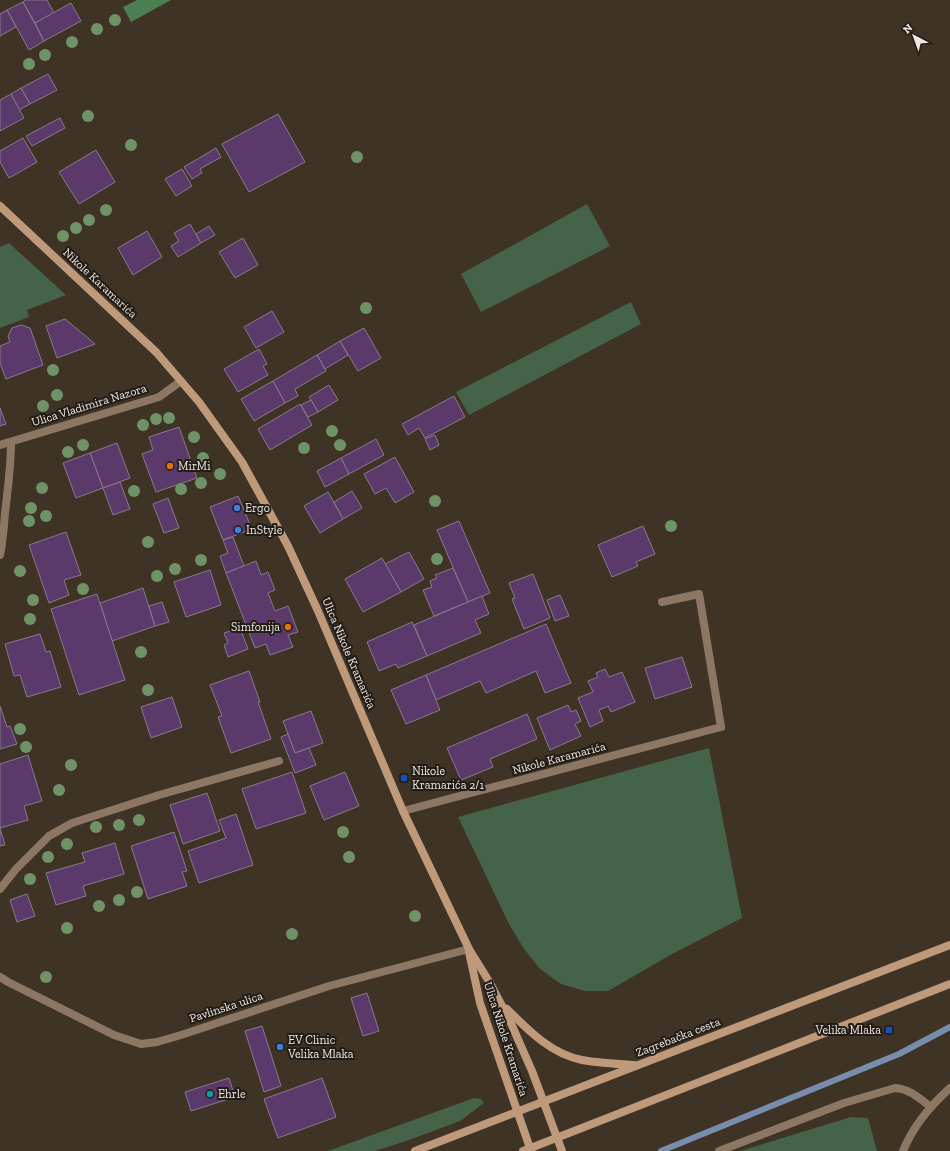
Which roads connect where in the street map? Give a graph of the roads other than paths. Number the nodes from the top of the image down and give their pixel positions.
1 (0, 206) edge
2 (181, 381) junction
3 (11, 442) junction
4 (0, 445) edge
5 (0, 556) edge
6 (662, 602) dead end
7 (279, 761) dead end
8 (403, 811) junction
9 (0, 889) edge
10 (950, 945) edge
11 (469, 950) junction
12 (0, 977) edge
13 (950, 984) edge
14 (501, 1003) junction
15 (637, 1066) junction
16 (950, 1088) edge
17 (544, 1102) junction
18 (931, 1107) junction
19 (517, 1112) junction
20 (557, 1137) junction
21 (528, 1150) edge
22 (415, 1151) edge
23 (562, 1151) edge
24 (719, 1151) edge
25 (903, 1151) edge

1 - 2 main road, Nikole Karamarića
2 - 3 street, Ulica Vladimira Nazora
2 - 8 main road, Ulica Nikole Kramarića
3 - 4 street, Ulica Vladimira Nazora
3 - 5 street
6 - 8 street, Nikole Karamarića
7 - 9 street
8 - 11 main road, Ulica Nikole Kramarića
10 - 15 main road, Zagrebačka cesta
11 - 12 street, Pavlinska ulica
11 - 14 main road, Ulica Nikole Kramarića
11 - 19 main road, Ulica Nikole Kramarića
13 - 20 main road
14 - 15 main road
14 - 17 main road, Ulica Nikole Kramarića
15 - 17 main road, Zagrebačka cesta
16 - 18 street
17 - 19 main road, Zagrebačka cesta
17 - 20 main road, Ulica Nikole Kramarića
18 - 24 street
18 - 25 street
19 - 21 main road, Ulica Nikole Kramarića
19 - 22 main road, Zagrebačka cesta
20 - 21 main road
20 - 23 main road, Ulica Nikole Kramarića

